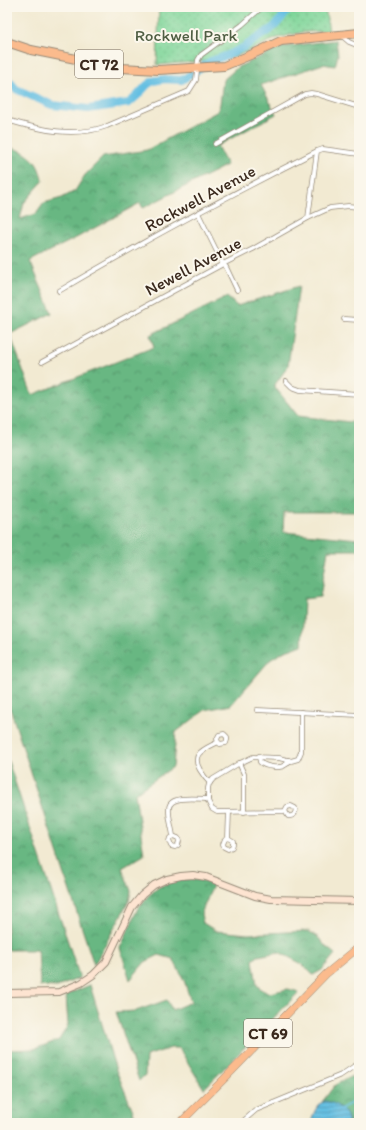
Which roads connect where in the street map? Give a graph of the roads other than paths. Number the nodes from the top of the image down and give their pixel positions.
1 (262, 7) edge
2 (359, 33) edge
3 (341, 35) junction
4 (7, 42) edge
5 (359, 46) edge
6 (196, 67) junction
7 (359, 107) edge
8 (7, 120) edge
9 (215, 144) dead end
10 (317, 151) junction
11 (359, 154) edge
12 (359, 207) edge
13 (198, 213) junction
14 (308, 218) junction
15 (223, 264) junction
16 (59, 290) dead end
17 (237, 290) dead end
18 (344, 319) dead end
19 (359, 320) edge
20 (42, 362) dead end
21 (286, 381) dead end
22 (359, 394) edge
23 (257, 710) dead end
24 (301, 712) junction
25 (359, 715) edge
26 (218, 742) dead end
27 (259, 756) junction
28 (289, 760) junction
29 (239, 763) junction
30 (210, 783) junction
31 (208, 799) junction
32 (285, 811) dead end
33 (230, 812) junction
34 (244, 812) junction
35 (173, 836) dead end
36 (228, 838) dead end
37 (359, 901) edge
38 (359, 947) edge
39 (7, 993) edge
40 (359, 1063) edge
41 (180, 1123) edge
42 (241, 1123) edge

1 - 6 street
2 - 3 highway, CT 72
3 - 5 street
3 - 6 highway, CT 72
4 - 6 highway, CT 72
6 - 8 street
7 - 9 street
10 - 11 street, Rockwell Avenue
10 - 13 street, Rockwell Avenue
10 - 14 street
12 - 14 street, Newell Avenue
13 - 15 street
13 - 16 street, Rockwell Avenue
14 - 15 street, Newell Avenue
15 - 17 street
15 - 20 street, Newell Avenue
18 - 19 street
21 - 22 street
23 - 24 street
24 - 25 street
24 - 28 street
26 - 30 street
27 - 28 street
27 - 28 street
27 - 29 street
29 - 30 street
29 - 34 street
30 - 31 street
31 - 33 street
31 - 35 street
32 - 34 street
33 - 34 street
33 - 36 street
37 - 39 main road
38 - 41 main road, CT 69
40 - 42 street

